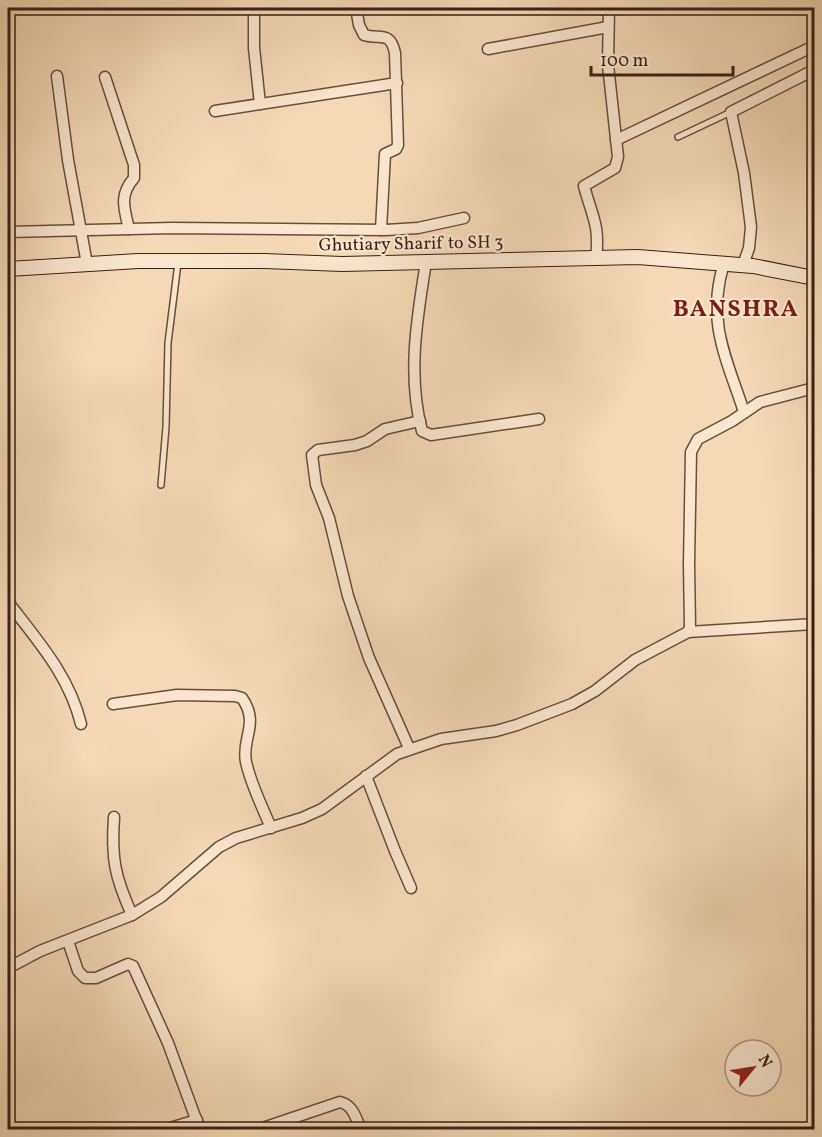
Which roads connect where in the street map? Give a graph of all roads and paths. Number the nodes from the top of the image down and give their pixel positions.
1 (254, 8) edge
2 (356, 8) edge
3 (609, 8) edge
4 (608, 27) junction
5 (814, 46) edge
6 (488, 49) dead end
7 (814, 70) edge
8 (57, 76) dead end
9 (105, 77) dead end
10 (397, 83) junction
11 (260, 104) junction
12 (215, 111) dead end
13 (731, 112) junction
14 (678, 137) dead end
15 (617, 150) junction
16 (464, 218) dead end
17 (129, 229) junction
18 (381, 230) junction
19 (8, 232) edge
20 (82, 234) junction
21 (596, 258) junction
22 (86, 260) junction
23 (426, 262) junction
24 (178, 263) junction
25 (724, 263) junction
26 (743, 265) junction
27 (8, 268) edge
28 (814, 278) edge
29 (814, 388) edge
30 (744, 412) junction
31 (539, 419) dead end
32 (420, 421) junction
33 (161, 485) dead end
34 (8, 602) edge
35 (814, 624) edge
36 (688, 632) junction
37 (113, 704) dead end
38 (81, 724) dead end
39 (409, 748) junction
40 (366, 776) junction
41 (114, 817) dead end
42 (271, 828) junction
43 (411, 888) dead end
44 (132, 915) junction
45 (68, 940) junction
46 (8, 968) edge
47 (198, 1125) edge
48 (163, 1130) edge
49 (257, 1130) edge
50 (361, 1130) edge

1 - 11 street
2 - 10 street
3 - 4 street
4 - 6 street
4 - 15 street
5 - 15 street
7 - 13 street
8 - 20 street
9 - 17 street
10 - 11 street
10 - 18 street
11 - 12 street
13 - 14 lane
13 - 26 street
15 - 21 street
16 - 18 street
17 - 18 street
17 - 20 street
19 - 20 street
20 - 22 street
21 - 23 main road, Ghutiary Sharif to SH 3
21 - 25 main road, Ghutiary Sharif to SH 3
22 - 24 main road, Ghutiary Sharif to SH 3
22 - 27 main road, Ghutiary Sharif to SH 3
23 - 24 main road, Ghutiary Sharif to SH 3
23 - 32 street
24 - 33 lane
25 - 26 main road, Ghutiary Sharif to SH 3
25 - 30 street
26 - 28 main road, Ghutiary Sharif to SH 3
29 - 30 street
30 - 36 street
31 - 32 street
32 - 39 street
34 - 38 street
35 - 36 street
36 - 39 street
37 - 42 street
39 - 40 street
40 - 42 street
40 - 43 street
41 - 44 street
42 - 44 street
44 - 45 street
45 - 46 street
45 - 47 street
47 - 48 street
49 - 50 street

